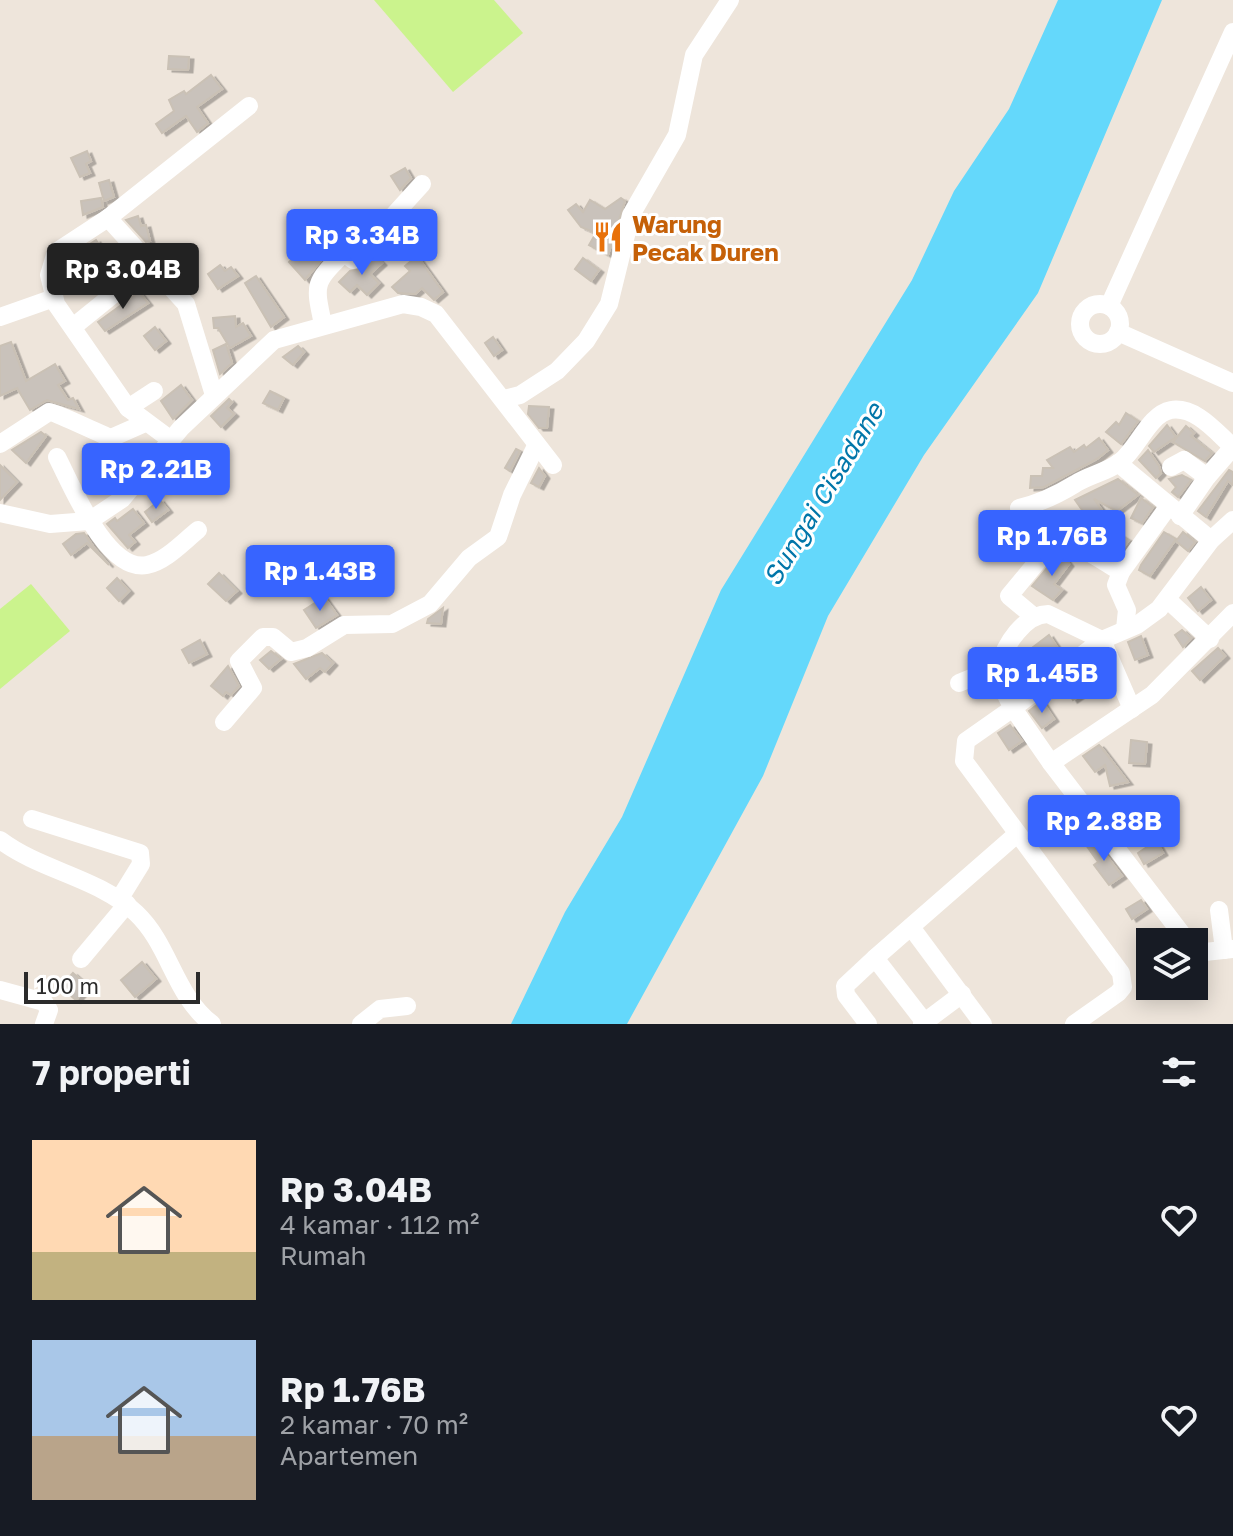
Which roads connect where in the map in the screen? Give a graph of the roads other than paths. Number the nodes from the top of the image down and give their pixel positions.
1 (730, 0) edge
2 (1233, 32) edge
3 (249, 106) dead end
4 (422, 184) dead end
5 (108, 218) junction
6 (155, 269) junction
7 (54, 298) junction
8 (1109, 306) junction
9 (0, 317) edge
10 (323, 324) junction
11 (73, 327) junction
12 (1118, 332) junction
13 (1233, 383) edge
14 (154, 391) dead end
15 (214, 395) junction
16 (504, 399) junction
17 (128, 408) junction
18 (145, 423) junction
19 (171, 440) junction
20 (0, 444) edge
21 (536, 446) junction
22 (1233, 447) edge
23 (57, 457) dead end
24 (1118, 463) junction
25 (553, 465) dead end
26 (1171, 467) dead end
27 (1207, 477) junction
28 (1174, 512) junction
29 (0, 513) edge
30 (1233, 520) edge
31 (89, 521) junction
32 (198, 530) dead end
33 (1211, 540) junction
34 (1048, 546) junction
35 (1121, 572) junction
36 (1168, 600) junction
37 (1233, 613) edge
38 (1033, 616) junction
39 (1125, 629) junction
40 (1210, 639) junction
41 (1102, 640) junction
42 (1000, 666) junction
43 (959, 683) dead end
44 (1013, 708) junction
45 (1132, 709) junction
46 (224, 722) dead end
47 (1051, 763) junction
48 (32, 819) dead end
49 (1017, 834) junction
50 (0, 840) edge
51 (124, 901) junction
52 (1219, 910) dead end
53 (911, 927) junction
54 (1177, 928) edge
55 (1229, 949) edge
56 (1208, 952) edge
57 (875, 958) junction
58 (81, 959) dead end
59 (0, 990) edge
60 (962, 994) junction
61 (407, 1006) dead end
62 (924, 1023) edge
63 (44, 1024) edge
64 (212, 1024) edge
65 (361, 1024) edge
66 (868, 1024) edge
67 (983, 1024) edge
68 (1074, 1024) edge

1 - 16 street
2 - 8 street
3 - 5 street
4 - 10 street
5 - 6 street
5 - 7 street
6 - 11 street
6 - 15 street
7 - 9 street
7 - 11 street
8 - 12 street
8 - 12 street
10 - 15 street
10 - 16 street
11 - 17 street
12 - 13 street
14 - 17 street
15 - 19 street
16 - 21 street
17 - 18 street
18 - 19 street
18 - 20 street
19 - 31 street
21 - 25 street
21 - 46 street
22 - 24 street
22 - 27 street
23 - 31 street
24 - 28 street
24 - 34 street
26 - 27 street
27 - 28 street
28 - 33 street
28 - 35 street
29 - 31 street
30 - 33 street
31 - 32 street
33 - 36 street
34 - 35 street
34 - 38 street
35 - 39 street
36 - 39 street
36 - 40 street
37 - 40 street
38 - 41 street
38 - 42 street
39 - 41 street
40 - 45 street
41 - 44 street
41 - 45 street
42 - 43 street
42 - 44 street
44 - 47 street
44 - 49 street
45 - 47 street
47 - 54 street
48 - 51 street
49 - 53 street
49 - 68 street
50 - 51 street
51 - 58 street
51 - 64 street
52 - 55 street
53 - 57 street
53 - 60 street
55 - 56 street
57 - 62 street
57 - 66 street
59 - 63 street
60 - 62 street
60 - 67 street
61 - 65 street

